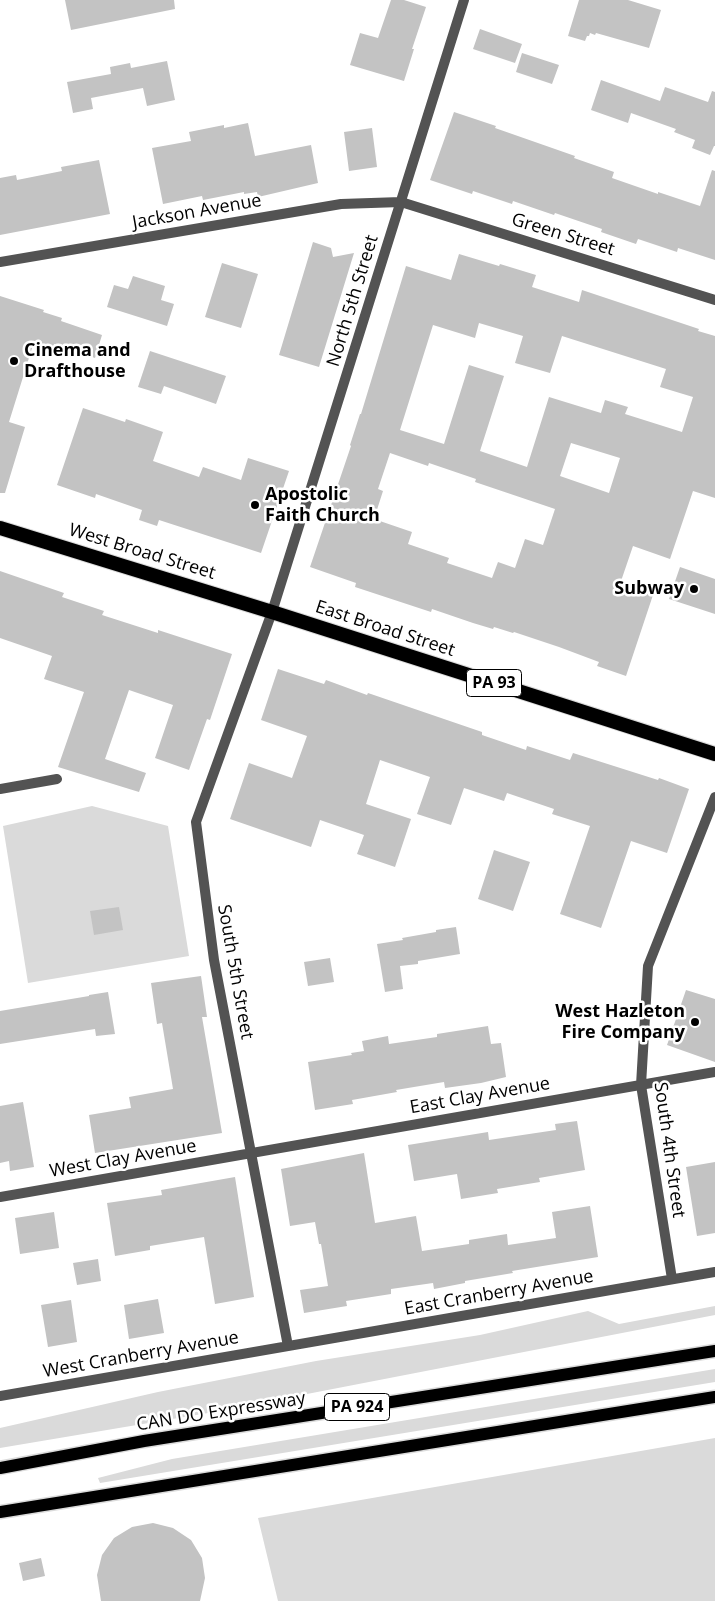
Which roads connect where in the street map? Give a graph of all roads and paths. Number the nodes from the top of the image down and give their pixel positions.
1 (464, 0) edge
2 (401, 202) junction
3 (0, 262) edge
4 (715, 300) edge
5 (0, 528) edge
6 (272, 612) junction
7 (715, 754) edge
8 (57, 779) dead end
9 (0, 789) edge
10 (715, 797) edge
11 (715, 1072) edge
12 (641, 1085) junction
13 (251, 1153) junction
14 (0, 1197) edge
15 (715, 1272) edge
16 (672, 1279) junction
17 (288, 1346) junction
18 (715, 1351) edge
19 (0, 1396) edge
20 (715, 1397) edge
21 (0, 1468) edge
22 (0, 1512) edge

1 - 2 street, North 5th Street
2 - 3 street, Jackson Avenue
2 - 4 street, Green Street
2 - 6 street, North 5th Street
5 - 6 highway, West Broad Street / PA 93
6 - 7 highway, East Broad Street / PA 93
6 - 13 street, South 5th Street
8 - 9 street
10 - 12 street, South 4th Street
11 - 12 street, East Clay Avenue
12 - 13 street, East Clay Avenue
12 - 16 street, South 4th Street
13 - 14 street, West Clay Avenue
13 - 17 street, South 5th Street
15 - 16 street, East Cranberry Avenue
16 - 17 street, East Cranberry Avenue
17 - 19 street, West Cranberry Avenue
18 - 21 main road, CAN DO Expressway / PA 924
20 - 22 main road

